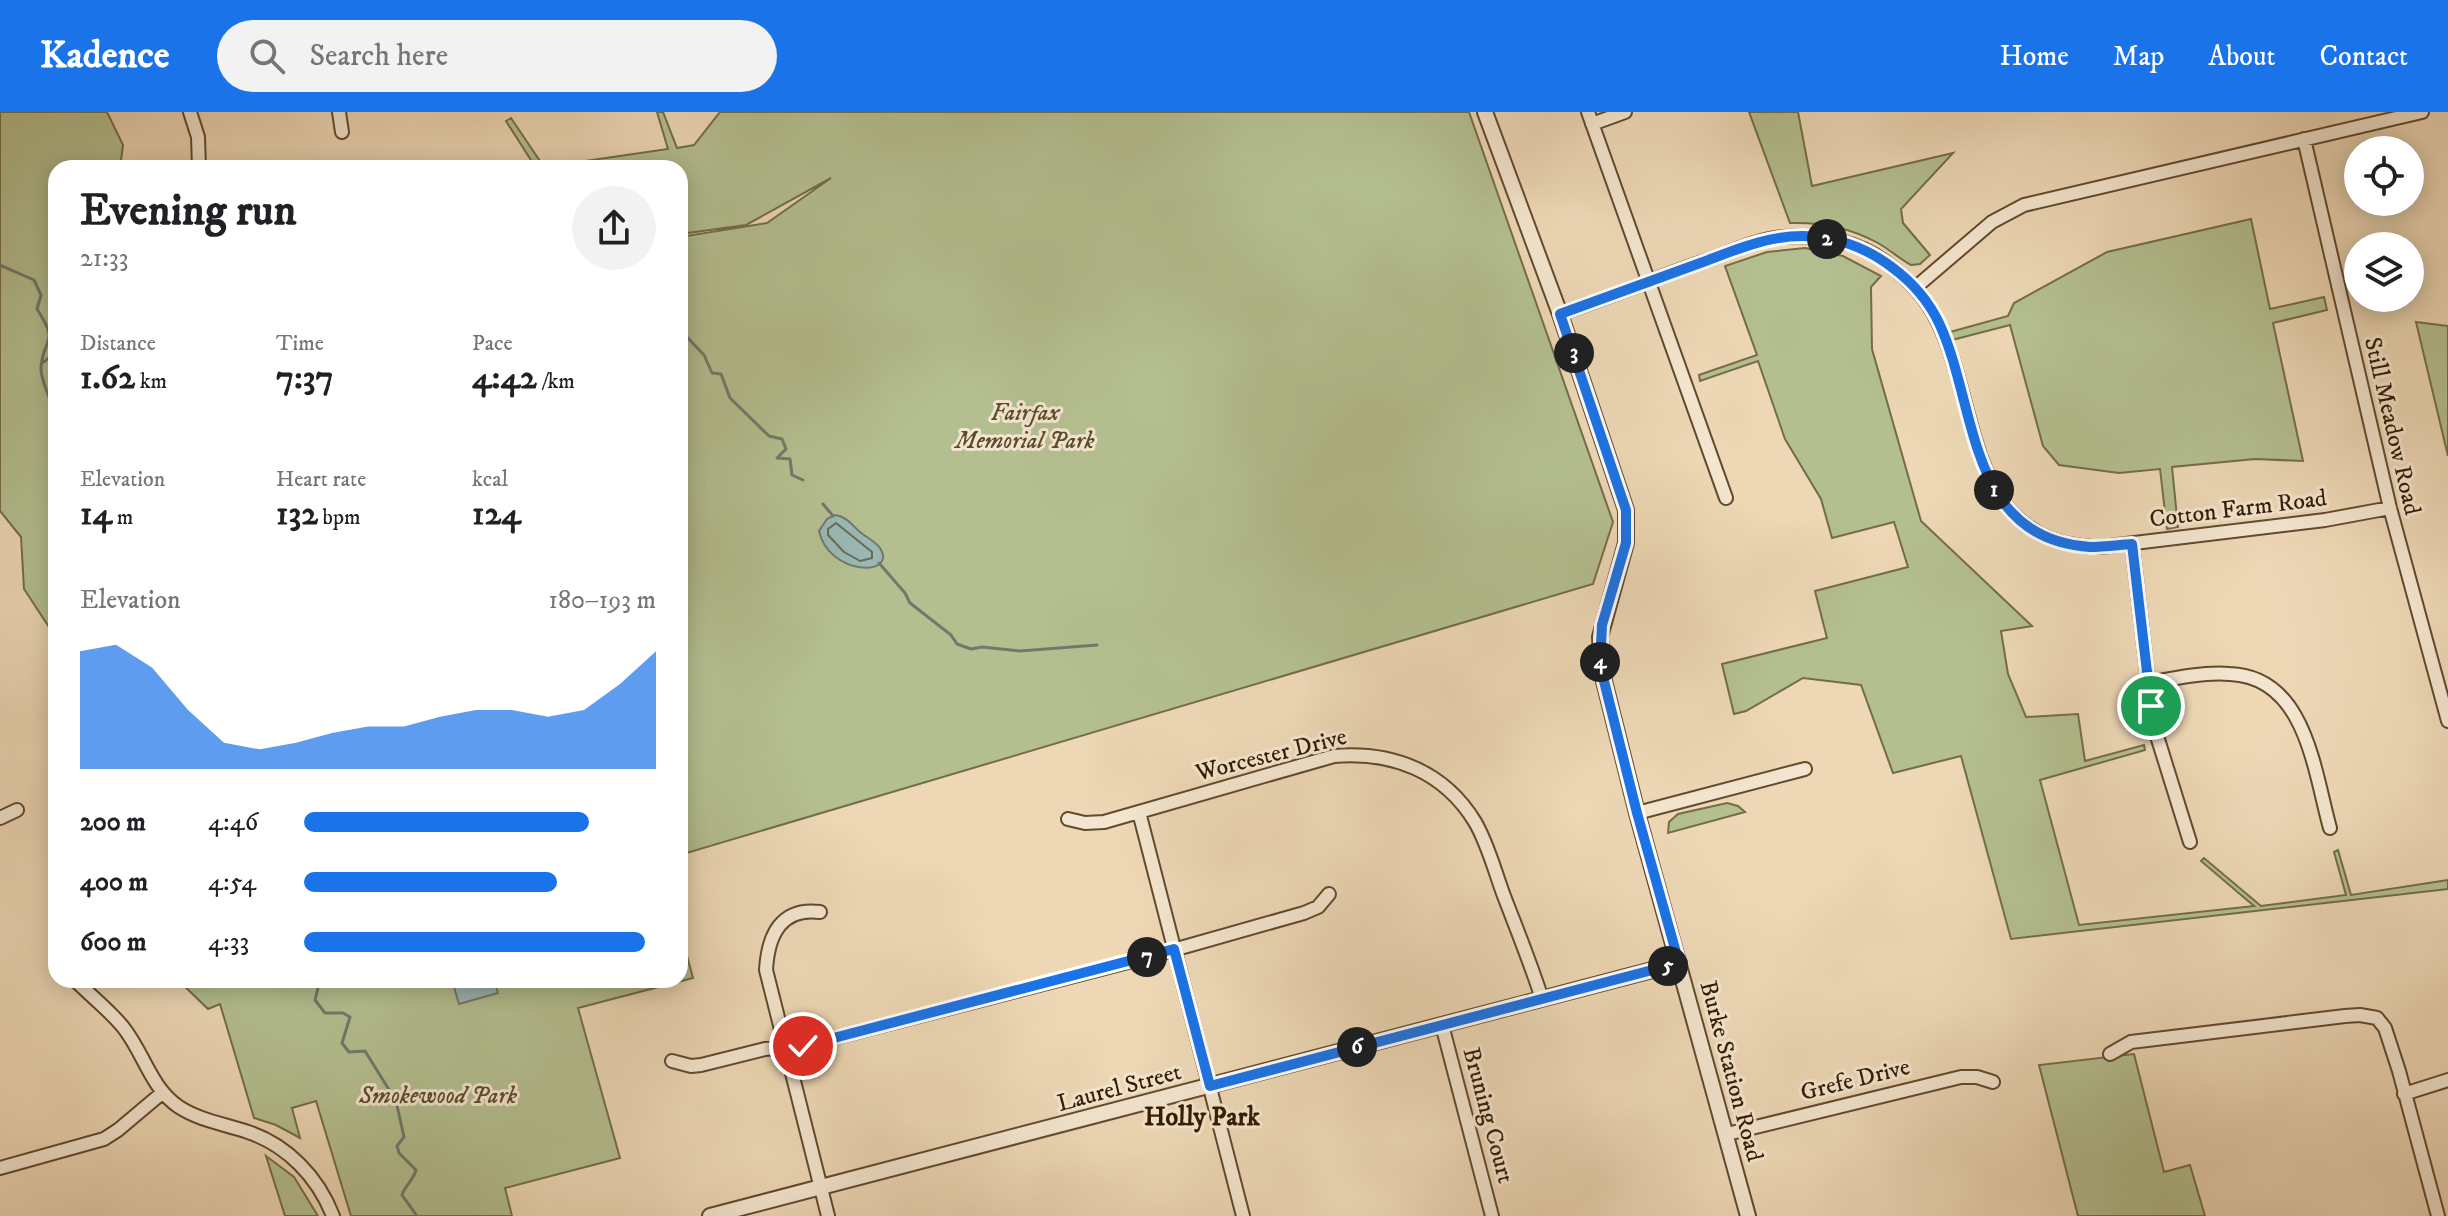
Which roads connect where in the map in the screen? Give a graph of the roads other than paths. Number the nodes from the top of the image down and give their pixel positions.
1 (190, 112) edge
2 (339, 112) edge
3 (1485, 112) edge
4 (1625, 112) edge
5 (2422, 112) edge
6 (1590, 118) edge
7 (342, 132) dead end
8 (2304, 139) junction
9 (199, 160) edge
10 (1648, 281) junction
11 (1916, 287) junction
12 (1560, 314) junction
13 (1726, 498) dead end
14 (2390, 508) junction
15 (2132, 544) junction
16 (2149, 683) junction
17 (2448, 721) edge
18 (1805, 769) dead end
19 (17, 810) dead end
20 (1139, 812) junction
21 (1637, 813) junction
22 (0, 818) edge
23 (1068, 819) dead end
24 (2330, 828) dead end
25 (2190, 842) dead end
26 (1329, 894) dead end
27 (820, 912) dead end
28 (1174, 949) junction
29 (1679, 963) junction
30 (83, 988) edge
31 (1541, 996) junction
32 (1442, 1025) junction
33 (785, 1048) junction
34 (2110, 1054) dead end
35 (672, 1061) dead end
36 (2448, 1080) edge
37 (1993, 1082) dead end
38 (1210, 1086) junction
39 (162, 1093) junction
40 (2404, 1094) junction
41 (1727, 1134) junction
42 (0, 1168) edge
43 (820, 1187) junction
44 (333, 1216) edge
45 (710, 1216) edge
46 (828, 1216) edge
47 (1243, 1216) edge
48 (1492, 1216) edge
49 (1748, 1216) edge
50 (2438, 1216) edge

1 - 9 street
2 - 7 street
3 - 12 street, Burke Station Road
4 - 6 street
5 - 8 street
6 - 10 street
8 - 11 street
8 - 14 street, Still Meadow Road
10 - 11 street, Cotton Farm Road
10 - 12 street, Cotton Farm Road
10 - 13 street
11 - 15 street, Cotton Farm Road
12 - 21 street, Burke Station Road
14 - 15 street, Cotton Farm Road
14 - 17 street, Still Meadow Road
15 - 16 street
16 - 24 street
16 - 25 street
18 - 21 street
19 - 22 street
20 - 23 street, Worcester Drive
20 - 28 street
20 - 31 street, Worcester Drive
21 - 29 street, Burke Station Road
26 - 28 street
27 - 33 street
28 - 33 street
28 - 38 street
29 - 31 street, Laurel Street
29 - 41 street, Burke Station Road
30 - 39 street
31 - 32 street, Laurel Street
32 - 38 street, Laurel Street
32 - 48 street, Bruning Court
33 - 35 street
33 - 43 street
34 - 40 street
36 - 40 street
37 - 41 street, Grefe Drive
38 - 43 street, Laurel Street
38 - 47 street
39 - 42 street
39 - 44 street
40 - 50 street
41 - 49 street, Burke Station Road
43 - 45 street, Laurel Street
43 - 46 street

